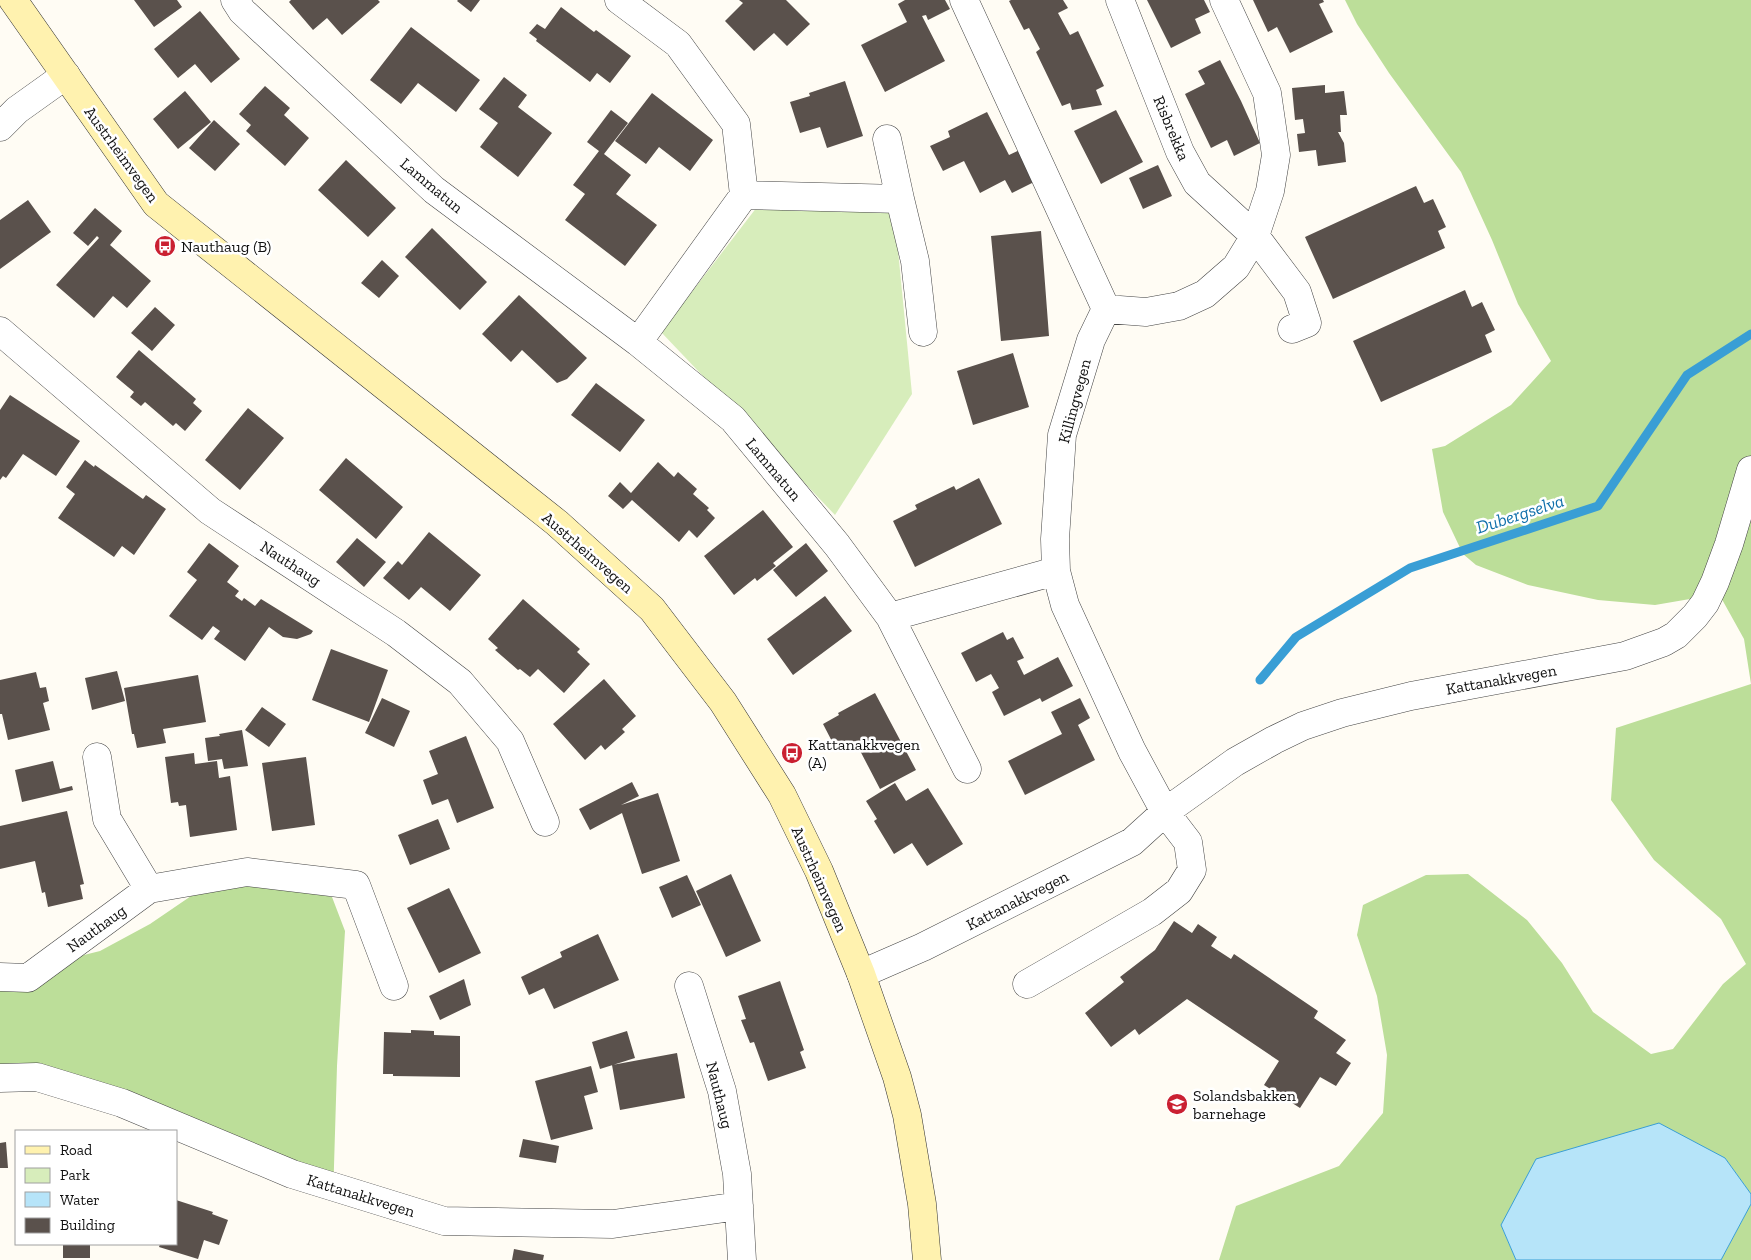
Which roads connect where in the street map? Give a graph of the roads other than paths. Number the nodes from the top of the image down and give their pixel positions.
1 (13, 0) edge
2 (619, 0) edge
3 (964, 0) edge
4 (1120, 0) edge
5 (1224, 0) edge
6 (239, 5) edge
7 (66, 75) junction
8 (0, 127) edge
9 (887, 139) dead end
10 (744, 195) junction
11 (900, 199) junction
12 (1254, 236) junction
13 (1106, 309) junction
14 (1292, 329) dead end
15 (0, 331) edge
16 (923, 332) dead end
17 (638, 342) junction
18 (1751, 470) edge
19 (1056, 571) junction
20 (890, 617) junction
21 (97, 757) dead end
22 (966, 769) dead end
23 (1165, 812) junction
24 (545, 822) dead end
25 (149, 889) junction
26 (861, 974) junction
27 (0, 977) edge
28 (1027, 984) dead end
29 (394, 986) dead end
30 (689, 986) dead end
31 (0, 1078) edge
32 (739, 1206) junction
33 (742, 1260) edge
34 (927, 1260) edge

1 - 7 main road, Austrheimvegen
2 - 10 street
3 - 13 street
4 - 12 street, Risbrekka
5 - 12 street
6 - 17 street, Lammatun
7 - 8 street
7 - 26 main road, Austrheimvegen
9 - 11 street
10 - 11 street
10 - 17 street
11 - 16 street
12 - 13 street
12 - 14 street, Risbrekka
13 - 19 street, Killingvegen
15 - 24 street, Nauthaug
17 - 20 street, Lammatun
18 - 23 street, Kattanakkvegen
19 - 20 street
19 - 23 street, Killingvegen
20 - 22 street, Lammatun
21 - 25 street
23 - 26 street, Kattanakkvegen
23 - 28 street
25 - 27 street, Nauthaug
25 - 29 street, Nauthaug
26 - 34 main road, Austrheimvegen
30 - 32 street, Nauthaug
31 - 32 street, Kattanakkvegen
32 - 33 street, Nauthaug

